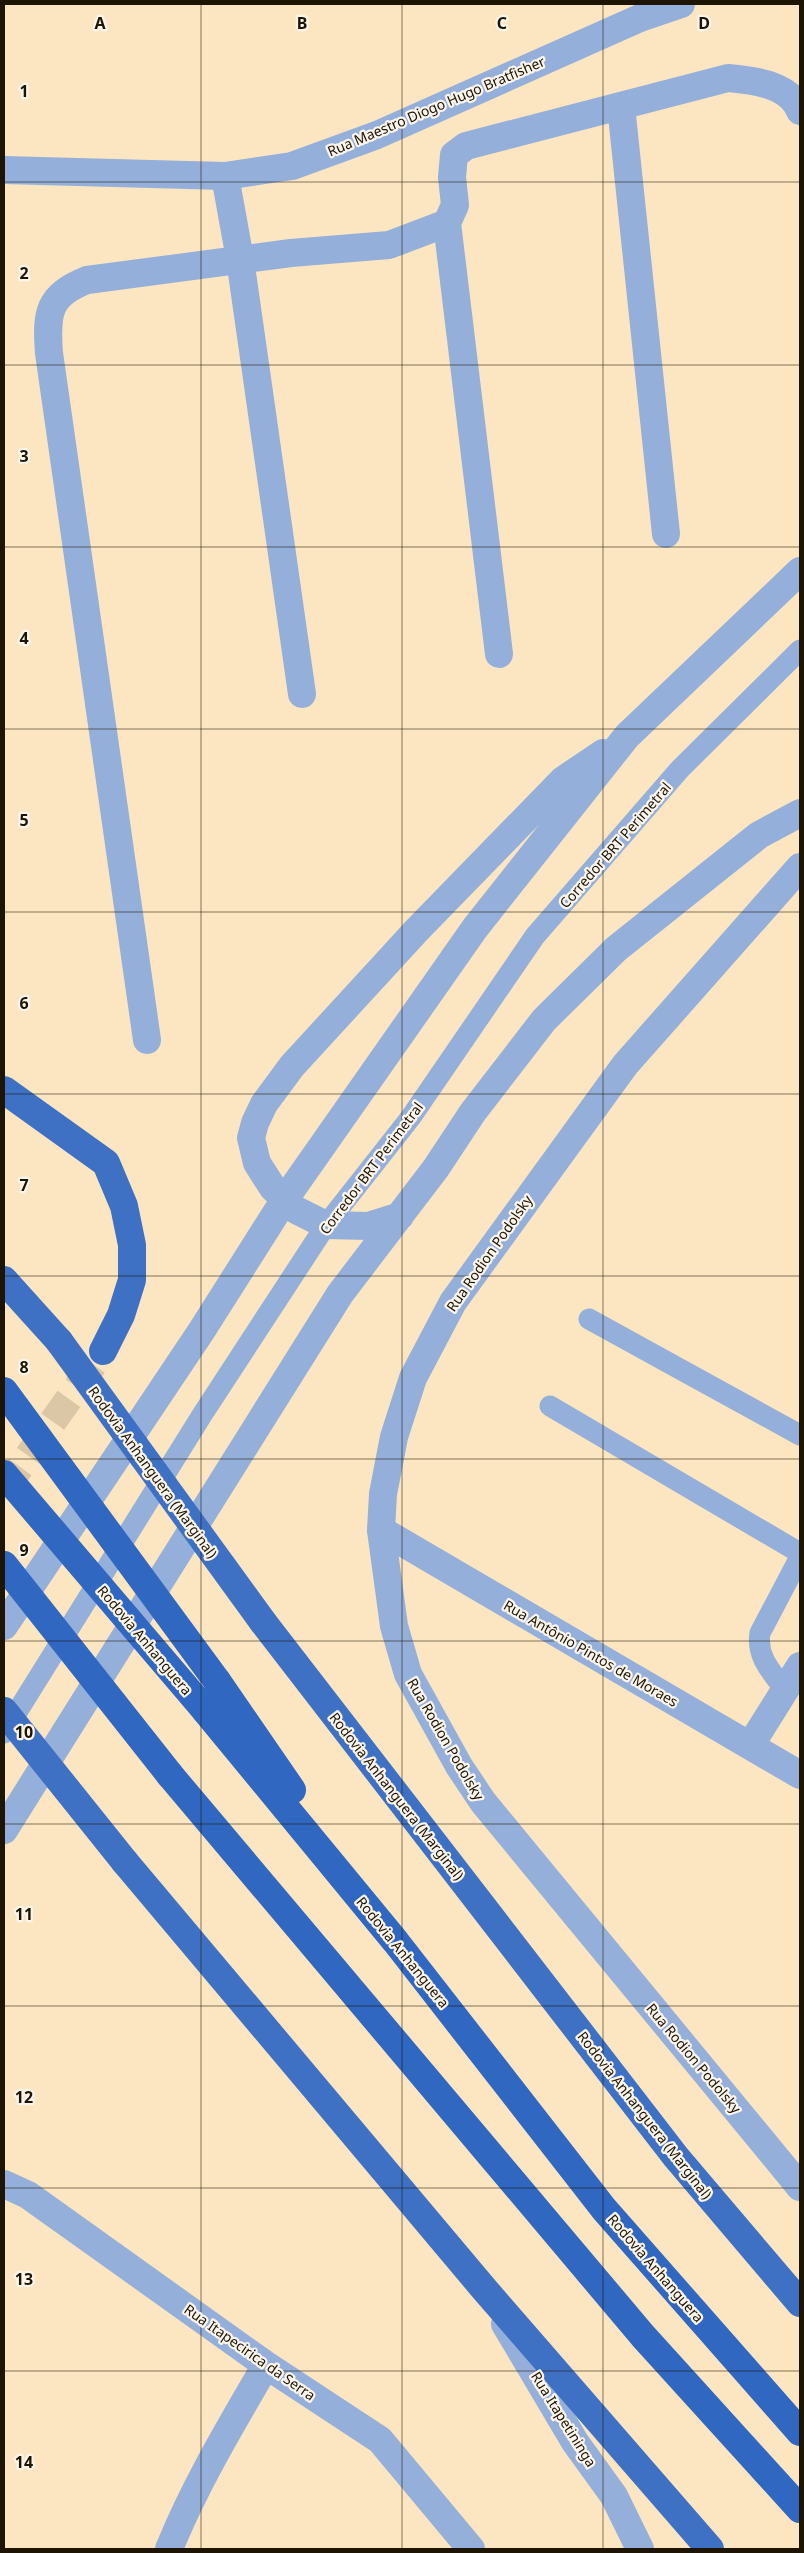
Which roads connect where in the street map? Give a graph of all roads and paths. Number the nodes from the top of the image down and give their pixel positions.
1 (681, 4) edge
2 (639, 11) edge
3 (621, 106) junction
4 (800, 111) edge
5 (4, 170) edge
6 (225, 176) junction
7 (447, 223) junction
8 (240, 259) junction
9 (666, 534) dead end
10 (800, 571) edge
11 (800, 650) edge
12 (499, 654) dead end
13 (302, 694) dead end
14 (626, 736) junction
15 (800, 813) edge
16 (800, 867) edge
17 (147, 1040) dead end
18 (4, 1090) edge
19 (285, 1199) junction
20 (400, 1216) junction
21 (326, 1225) junction
22 (4, 1280) edge
23 (589, 1319) dead end
24 (103, 1352) tunnel mouth
25 (4, 1391) edge
26 (550, 1406) dead end
27 (800, 1435) edge
28 (4, 1474) edge
29 (382, 1530) junction
30 (800, 1553) edge
31 (800, 1557) edge
32 (4, 1565) edge
33 (4, 1626) edge
34 (800, 1666) edge
35 (785, 1690) junction
36 (4, 1711) edge
37 (4, 1733) edge
38 (750, 1746) junction
39 (800, 1774) edge
40 (4, 1830) edge
41 (396, 1942) junction
42 (4, 2184) edge
43 (800, 2187) edge
44 (485, 2290) junction
45 (800, 2304) edge
46 (266, 2366) junction
47 (800, 2432) edge
48 (800, 2509) edge
49 (169, 2549) edge
50 (471, 2549) edge
51 (640, 2549) edge
52 (710, 2549) edge

1 - 2 street, Rua Maestro Diogo Hugo Bratfisher
2 - 6 street, Rua Maestro Diogo Hugo Bratfisher
3 - 4 street
3 - 7 street
3 - 9 street
5 - 6 street, Rua Maestro Diogo Hugo Bratfisher
6 - 8 street
7 - 8 street
7 - 12 street
8 - 13 street
8 - 17 street
10 - 14 street
11 - 21 lane, Corredor BRT Perimetral
14 - 19 street
14 - 19 street
15 - 20 street
16 - 29 street, Rua Rodion Podolsky
18 - 24 highway
19 - 21 street
19 - 33 street
20 - 21 street
20 - 40 street
21 - 37 lane, Corredor BRT Perimetral
22 - 45 highway, Rodovia Anhanguera (Marginal), bridge
23 - 27 lane
25 - 41 highway, bridge
26 - 30 lane
28 - 41 highway, Rodovia Anhanguera, bridge
29 - 38 street, Rua Antônio Pintos de Moraes
29 - 43 street, Rua Rodion Podolsky
31 - 35 lane
32 - 48 highway, bridge
34 - 35 street
35 - 38 street
36 - 44 highway, bridge
38 - 39 street, Rua Antônio Pintos de Moraes
41 - 47 highway, Rodovia Anhanguera
42 - 46 street, Rua Itapecirica da Serra
44 - 51 street, Rua Itapetininga
44 - 52 highway
46 - 49 street
46 - 50 street, Rua Itapecirica da Serra

